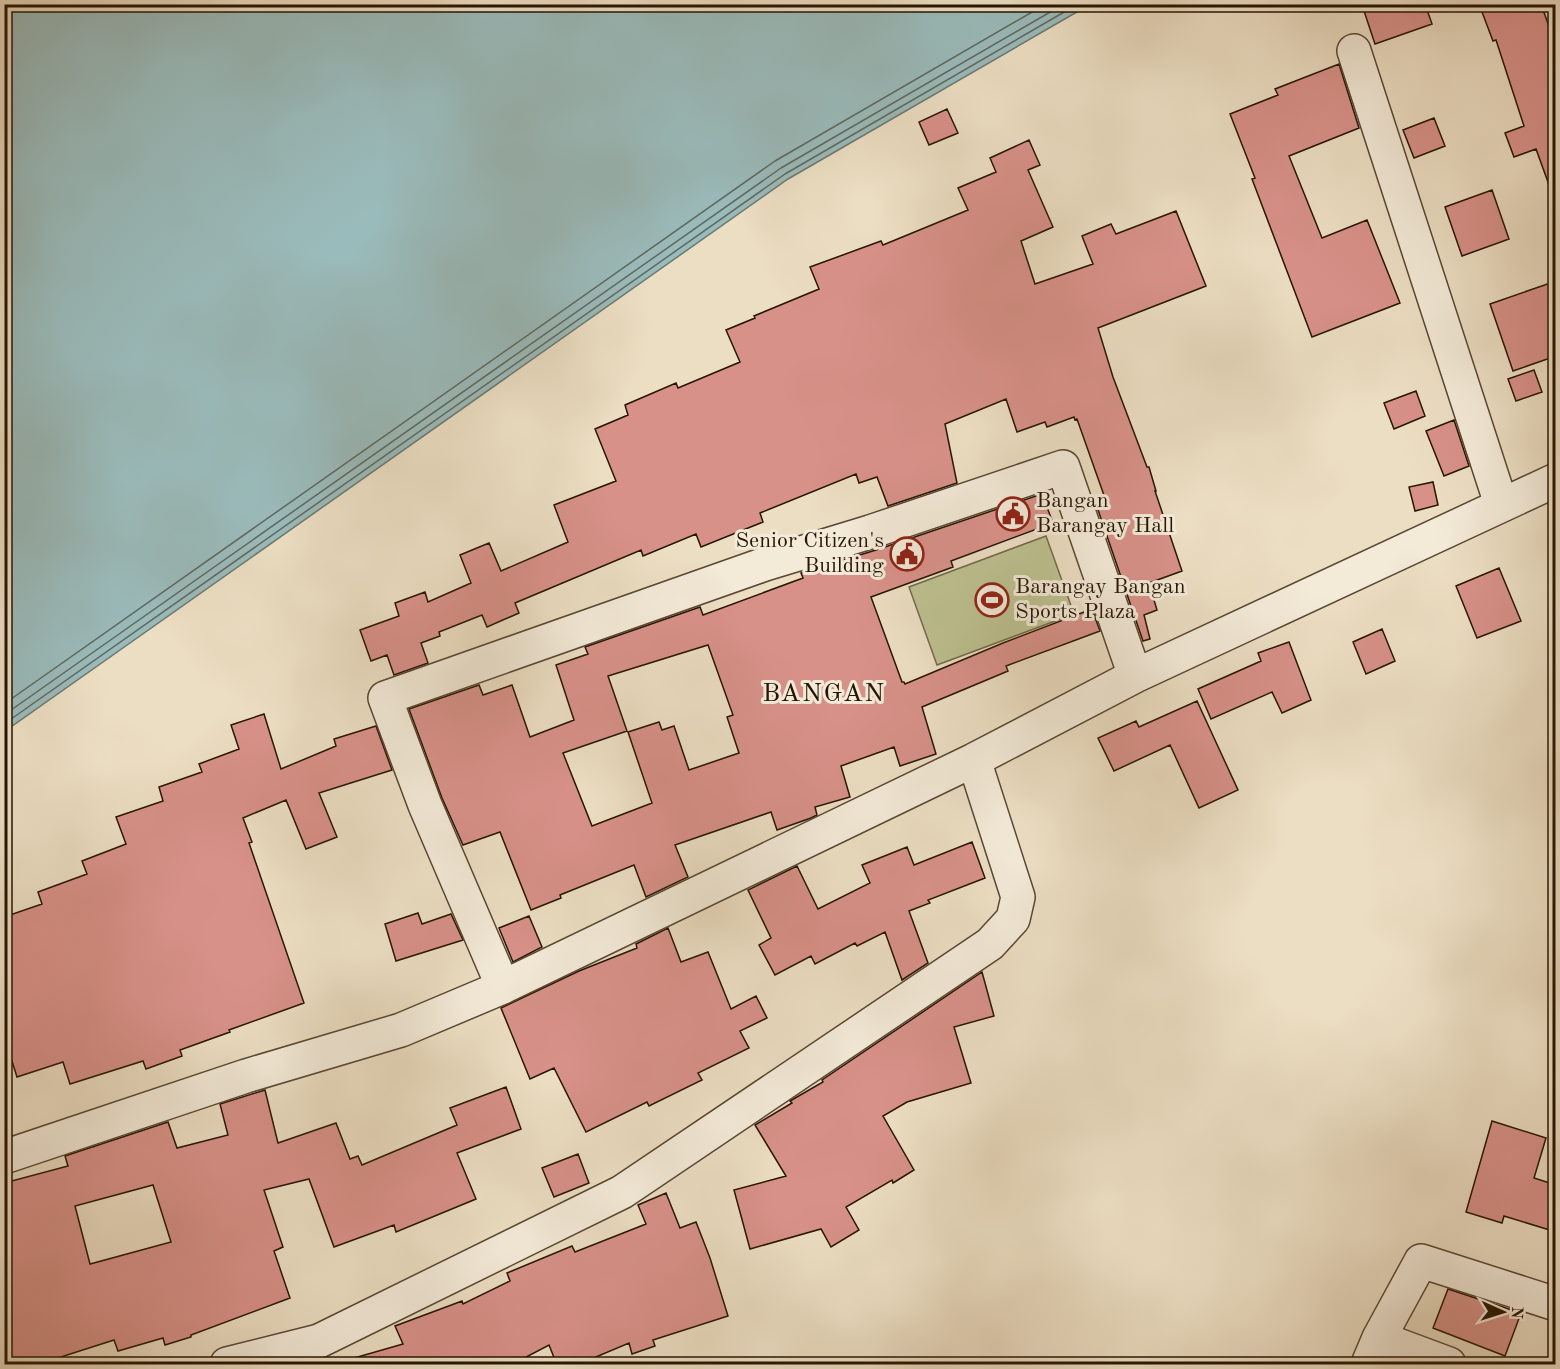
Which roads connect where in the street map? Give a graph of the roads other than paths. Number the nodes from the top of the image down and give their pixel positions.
1 (1354, 51) dead end
2 (1556, 480) edge
3 (1502, 504) junction
4 (1135, 676) junction
5 (974, 760) junction
6 (503, 987) junction
7 (4, 1156) edge
8 (1556, 1304) edge
9 (1374, 1351) edge
10 (227, 1365) edge
11 (1449, 1365) edge

1 - 3 street
2 - 3 street
3 - 4 street
4 - 5 street
4 - 6 street
5 - 6 street
5 - 10 street
6 - 7 street
8 - 9 street
9 - 11 street

